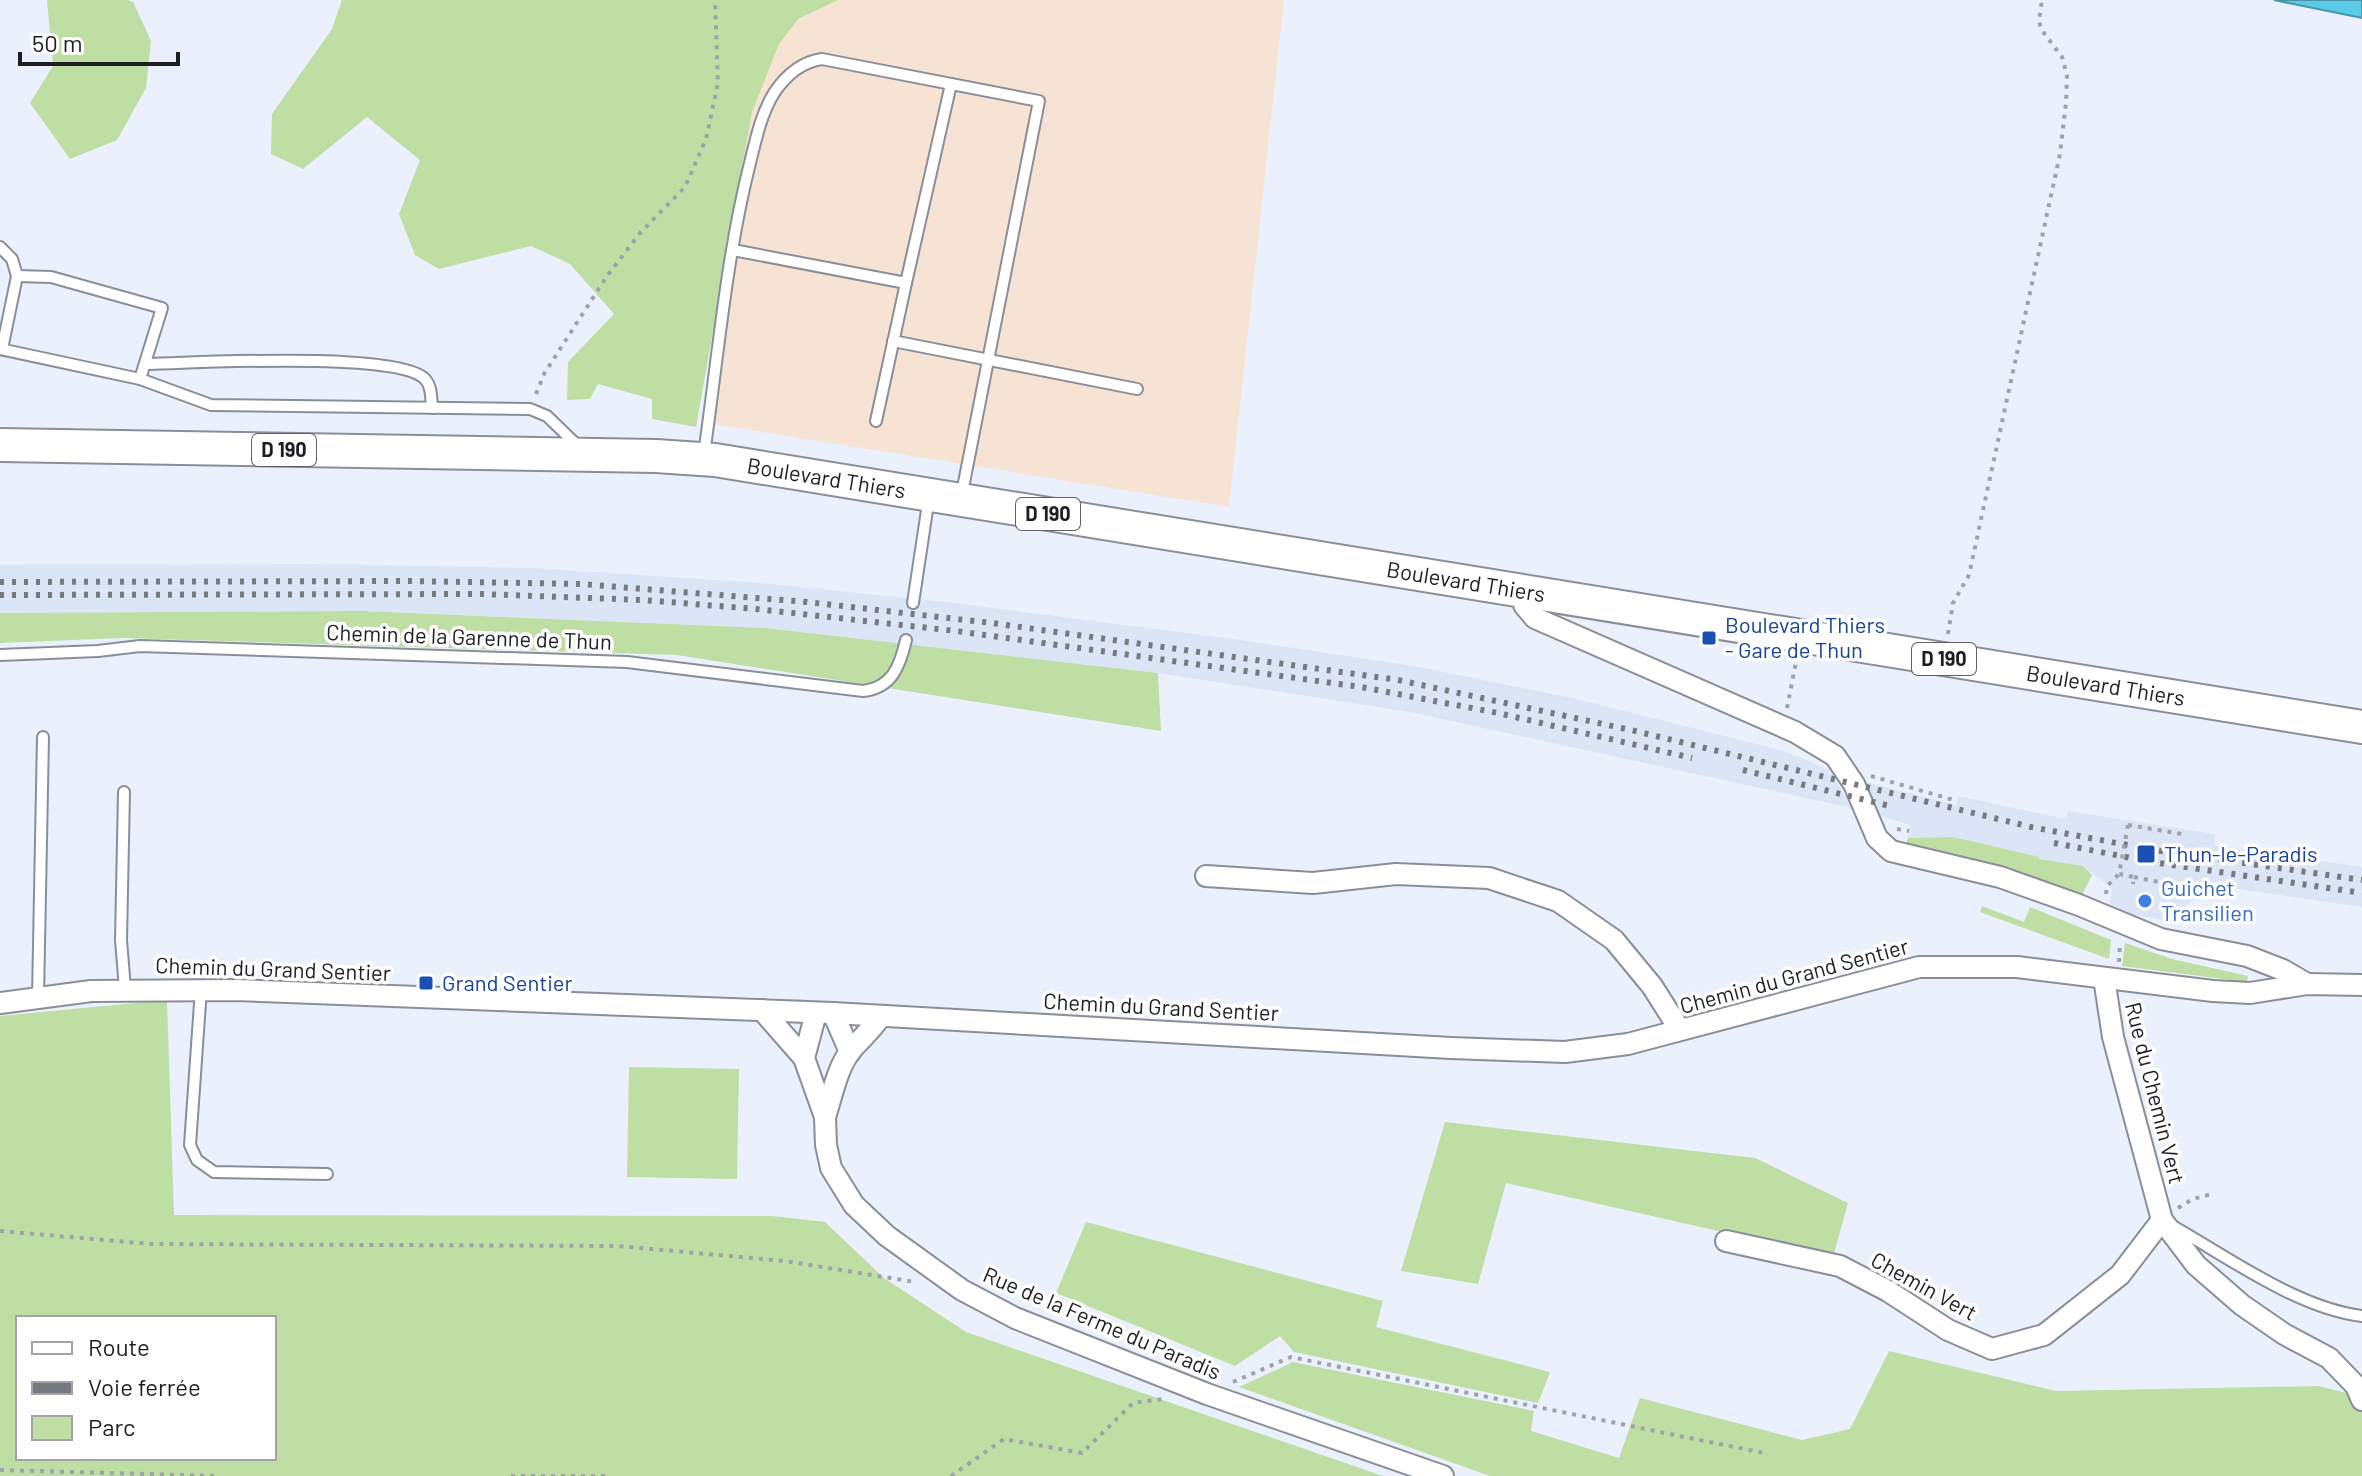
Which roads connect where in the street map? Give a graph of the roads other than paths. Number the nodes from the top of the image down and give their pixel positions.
1 (951, 84) junction
2 (0, 247) edge
3 (733, 250) junction
4 (17, 276) junction
5 (906, 283) junction
6 (893, 341) junction
7 (1, 349) edge
8 (988, 360) junction
9 (145, 364) junction
10 (140, 379) junction
11 (1137, 389) dead end
12 (432, 408) junction
13 (876, 421) dead end
14 (0, 445) edge
15 (577, 454) junction
16 (703, 459) junction
17 (929, 495) junction
18 (961, 500) junction
19 (1525, 592) junction
20 (913, 603) dead end
21 (906, 640) dead end
22 (0, 655) edge
23 (2362, 727) edge
24 (43, 737) dead end
25 (124, 792) dead end
26 (1206, 876) dead end
27 (2111, 971) junction
28 (2307, 984) junction
29 (2362, 985) edge
30 (125, 989) junction
31 (201, 989) junction
32 (38, 998) junction
33 (0, 1003) edge
34 (762, 1010) junction
35 (824, 1013) junction
36 (881, 1016) junction
37 (1680, 1030) junction
38 (850, 1052) junction
39 (804, 1058) junction
40 (825, 1117) junction
41 (327, 1174) dead end
42 (2169, 1214) junction
43 (1726, 1241) dead end
44 (2362, 1316) edge
45 (2362, 1400) edge
46 (1443, 1476) edge

1 - 3 lane
1 - 5 lane
1 - 8 lane
2 - 4 lane
3 - 5 lane
3 - 16 lane
4 - 7 lane
4 - 9 lane
5 - 6 lane
6 - 8 lane
6 - 13 lane
7 - 10 lane
8 - 11 lane
8 - 18 lane
9 - 10 lane
9 - 12 lane
10 - 12 lane
12 - 15 lane
14 - 15 main road, D 190
15 - 16 main road, Boulevard Thiers / D 190
16 - 17 main road, Boulevard Thiers / D 190
17 - 18 main road, Boulevard Thiers / D 190
17 - 20 lane
18 - 19 main road, Boulevard Thiers / D 190
19 - 23 main road, Boulevard Thiers / D 190
19 - 28 street
21 - 22 lane, Chemin de la Garenne de Thun
24 - 32 lane
25 - 30 lane
26 - 37 street
27 - 28 street, Chemin du Grand Sentier
27 - 37 street, Chemin du Grand Sentier
27 - 42 street, Rue du Chemin Vert
28 - 29 street, Chemin du Grand Sentier
30 - 31 street, Chemin du Grand Sentier
30 - 32 street, Chemin du Grand Sentier
31 - 34 street, Chemin du Grand Sentier
31 - 41 lane
32 - 33 street, Chemin du Grand Sentier
34 - 35 street, Chemin du Grand Sentier
34 - 39 street, Rue de la Ferme du Paradis
35 - 36 street, Chemin du Grand Sentier
35 - 38 street
35 - 39 street
36 - 37 street, Chemin du Grand Sentier
36 - 38 street, Rue de la Ferme du Paradis
38 - 40 street, Rue de la Ferme du Paradis
39 - 40 street, Rue de la Ferme du Paradis
40 - 46 street, Rue de la Ferme du Paradis
42 - 43 street, Chemin Vert
42 - 44 lane
42 - 45 street

